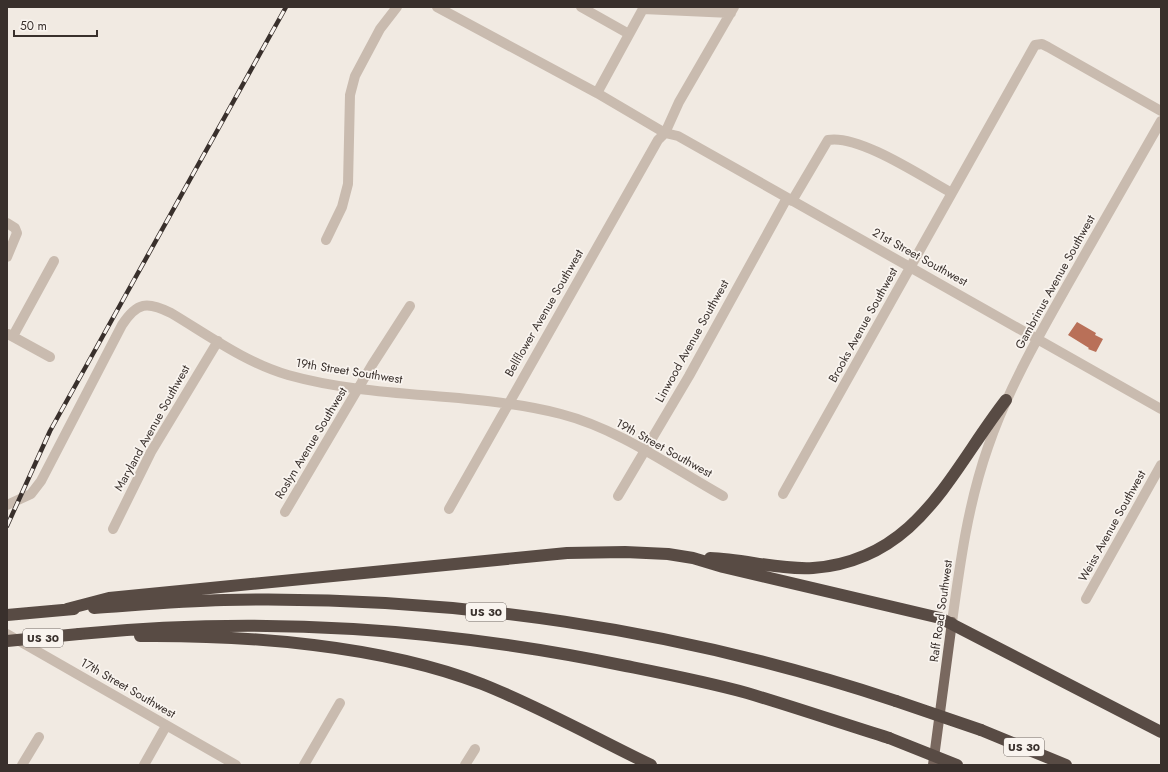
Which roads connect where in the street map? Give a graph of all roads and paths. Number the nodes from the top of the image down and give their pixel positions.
1 (396, 7) edge
2 (437, 7) edge
3 (581, 7) edge
4 (644, 8) edge
5 (733, 10) edge
6 (629, 34) junction
7 (597, 93) junction
8 (1161, 112) edge
9 (1161, 121) edge
10 (665, 133) junction
11 (952, 193) junction
12 (790, 199) junction
13 (7, 223) edge
14 (326, 240) dead end
15 (7, 256) edge
16 (54, 261) dead end
17 (911, 267) junction
18 (410, 306) dead end
19 (10, 335) edge
20 (1038, 338) junction
21 (218, 341) junction
22 (50, 357) dead end
23 (358, 388) junction
24 (1006, 400) junction
25 (507, 404) junction
26 (1161, 409) edge
27 (645, 452) junction
28 (983, 462) joint
29 (1161, 464) edge
30 (783, 494) dead end
31 (618, 496) dead end
32 (722, 496) dead end
33 (7, 505) edge
34 (450, 508) dead end
35 (285, 512) dead end
36 (113, 529) dead end
37 (693, 558) junction
38 (1086, 599) dead end
39 (67, 609) junction
40 (7, 615) edge
41 (952, 622) junction
42 (7, 634) edge
43 (79, 634) junction
44 (7, 641) edge
45 (340, 703) dead end
46 (166, 726) junction
47 (1161, 732) edge
48 (39, 737) dead end
49 (475, 749) dead end
50 (22, 765) edge
51 (144, 765) edge
52 (236, 765) edge
53 (304, 765) edge
54 (465, 765) edge
55 (651, 765) edge
56 (934, 765) edge
57 (957, 765) edge
58 (1066, 765) edge

1 - 14 street
2 - 7 street, 21st Street Southwest
3 - 6 street
4 - 5 street
4 - 6 street
5 - 10 street, Bellflower Avenue Southwest
6 - 7 street
7 - 10 street, 21st Street Southwest
8 - 11 street, Brooks Avenue Southwest
9 - 20 street, Gambrinus Avenue Southwest
10 - 12 street, 21st Street Southwest
10 - 25 street, Bellflower Avenue Southwest
11 - 12 street, Linwood Avenue Southwest
11 - 17 street, Brooks Avenue Southwest
12 - 17 street, 21st Street Southwest
12 - 27 street, Linwood Avenue Southwest
13 - 15 street
16 - 19 street
17 - 20 street, 21st Street Southwest
17 - 30 street, Brooks Avenue Southwest
18 - 23 street, Roslyn Avenue Southwest
19 - 22 street
20 - 24 street, Gambrinus Avenue Southwest
20 - 26 street, 21st Street Southwest
21 - 23 street, 19th Street Southwest
21 - 33 street, 19th Street Southwest
21 - 36 street, Maryland Avenue Southwest
23 - 25 street, 19th Street Southwest
23 - 35 street, Roslyn Avenue Southwest
24 - 28 street, Gambrinus Avenue Southwest
24 - 37 highway
25 - 27 street, 19th Street Southwest
25 - 34 street, Bellflower Avenue Southwest
27 - 31 street, Linwood Avenue Southwest
27 - 32 street, 19th Street Southwest
28 - 41 street, Raff Road Southwest
29 - 38 street, Weiss Avenue Southwest
37 - 39 highway
37 - 41 highway
39 - 40 highway, US 30
39 - 58 highway, US 30, bridge
41 - 47 highway
41 - 56 main road, Raff Road Southwest
42 - 46 street, 17th Street Southwest
43 - 44 highway, US 30, bridge
43 - 55 highway
43 - 57 highway, US 30, bridge
45 - 53 street
46 - 51 street
46 - 52 street, 17th Street Southwest
48 - 50 street
49 - 54 street

